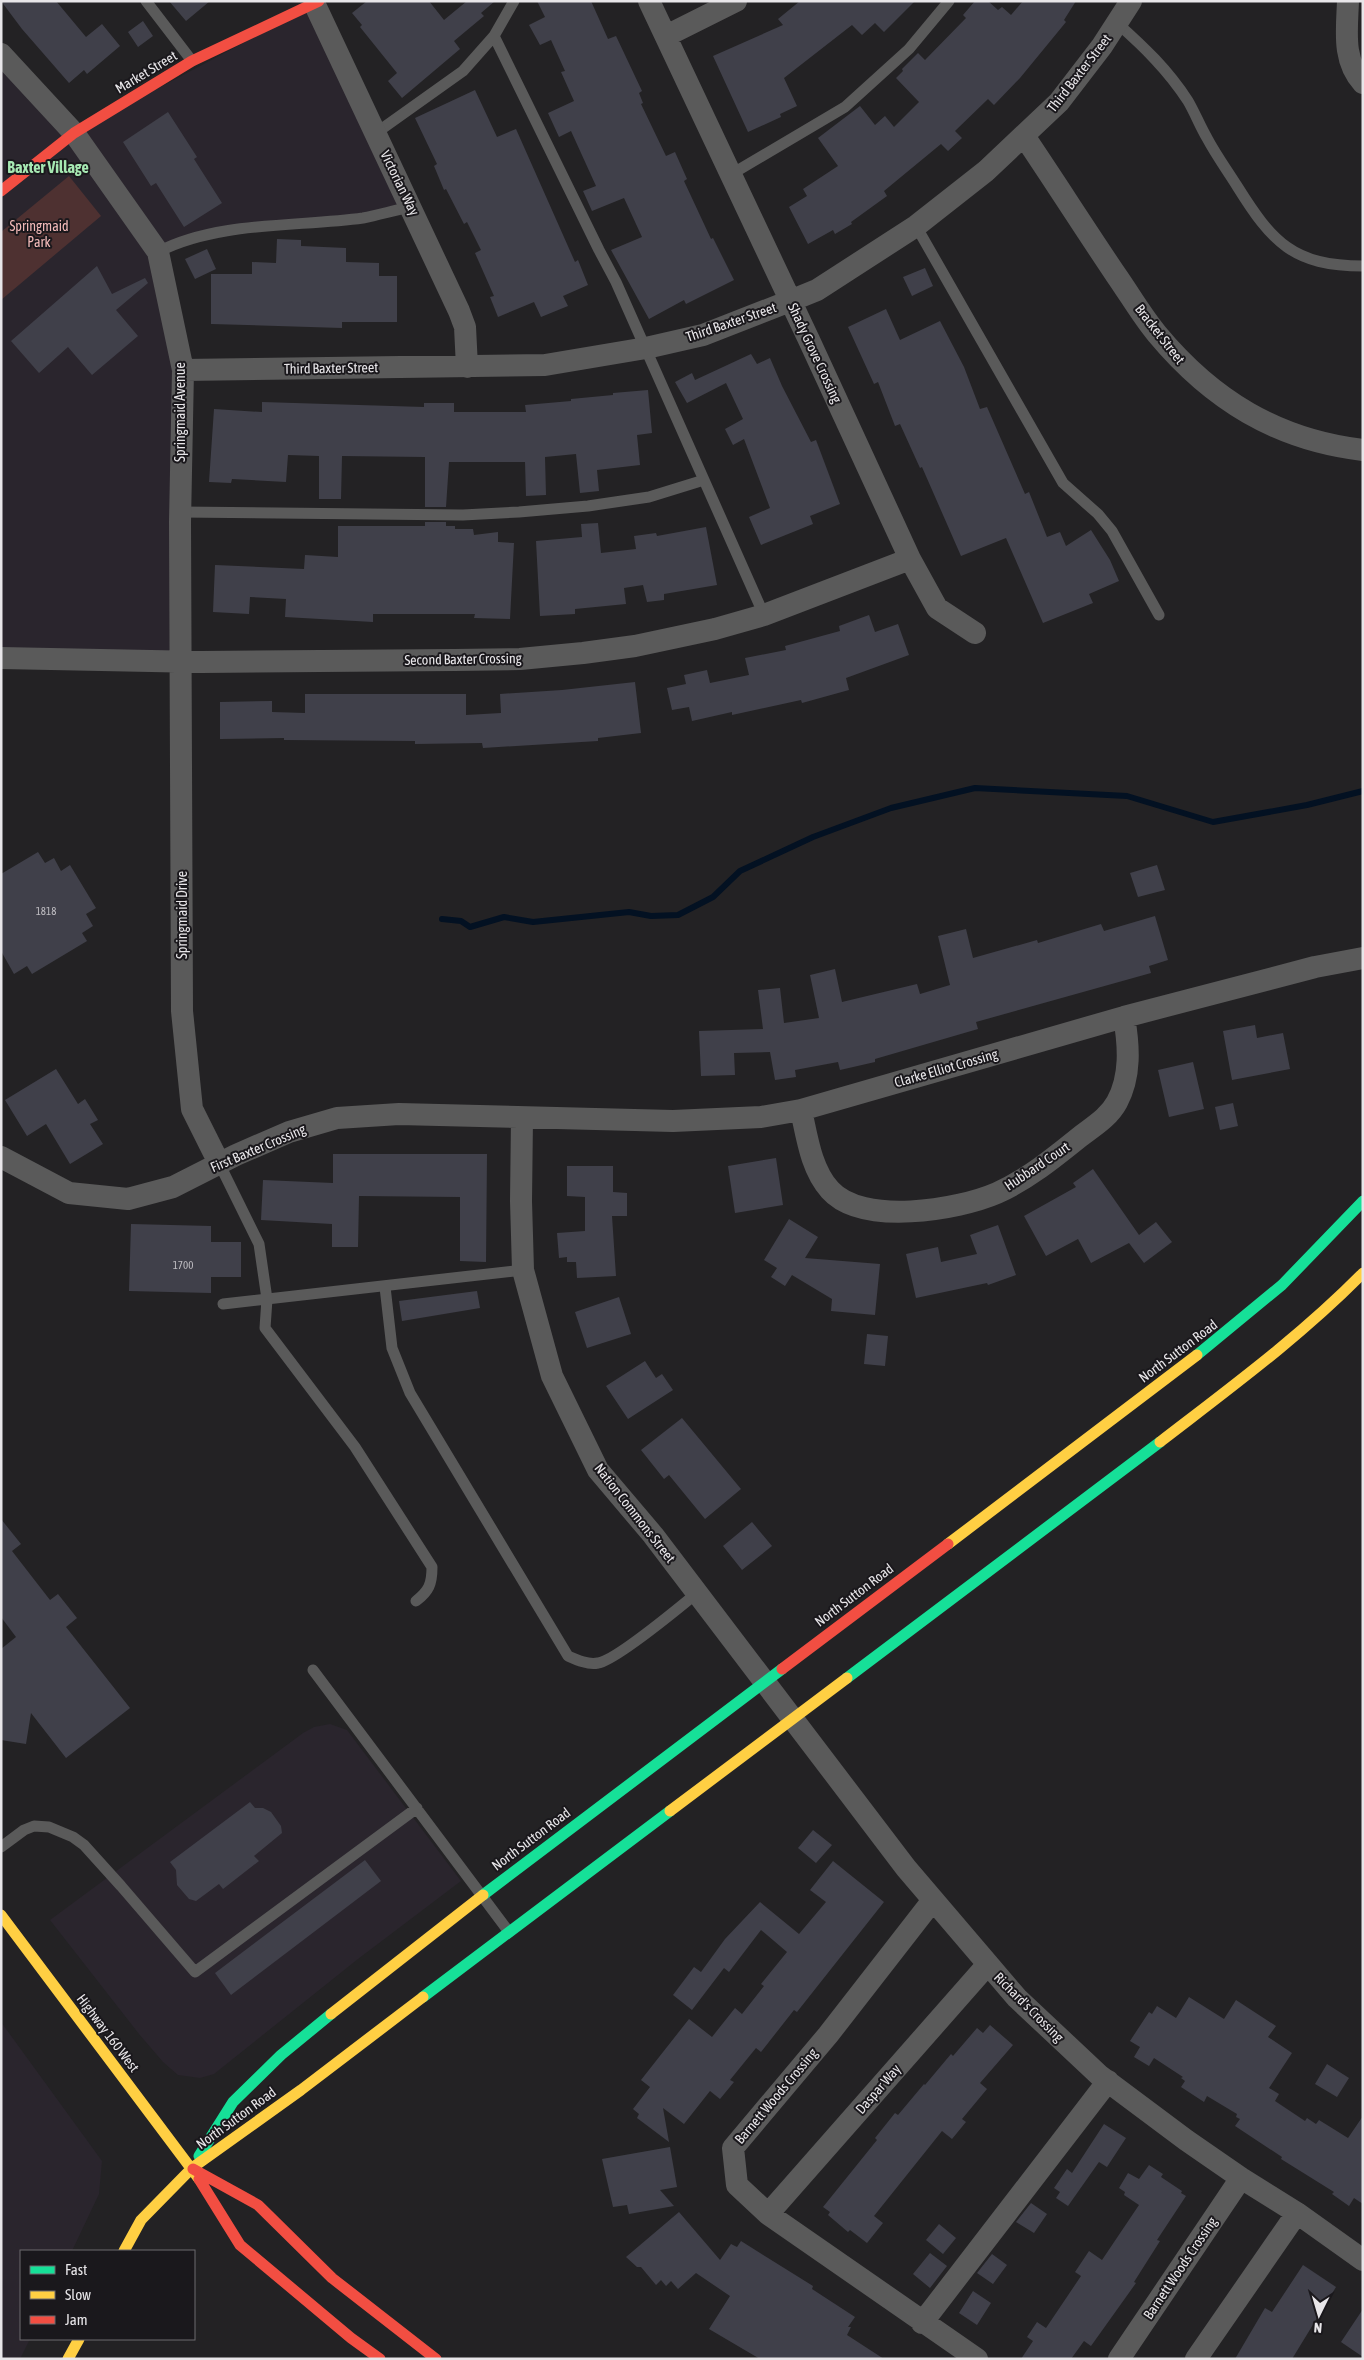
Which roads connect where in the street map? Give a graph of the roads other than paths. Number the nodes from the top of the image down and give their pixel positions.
1 (146, 1) edge
2 (514, 1) edge
3 (649, 1) edge
4 (736, 1) edge
5 (949, 1) edge
6 (1131, 1) edge
7 (1348, 1) edge
8 (317, 3) edge
9 (1117, 23) junction
10 (494, 36) junction
11 (666, 36) junction
12 (1, 54) edge
13 (192, 62) junction
14 (1363, 83) edge
15 (74, 133) junction
16 (376, 134) junction
17 (1024, 136) junction
18 (730, 175) junction
19 (1, 191) edge
20 (411, 207) junction
21 (916, 226) junction
22 (158, 252) junction
23 (1363, 266) edge
24 (790, 301) junction
25 (646, 348) junction
26 (467, 367) junction
27 (183, 370) junction
28 (1363, 450) edge
29 (704, 480) junction
30 (180, 512) junction
31 (910, 559) junction
32 (764, 615) junction
33 (1159, 615) dead end
34 (975, 633) dead end
35 (1, 658) edge
36 (182, 661) junction
37 (1363, 958) edge
38 (1124, 1017) junction
39 (800, 1110) junction
40 (522, 1118) junction
41 (3, 1156) edge
42 (219, 1163) junction
43 (1363, 1201) edge
44 (523, 1270) junction
45 (1363, 1273) edge
46 (385, 1287) junction
47 (267, 1299) junction
48 (222, 1304) dead end
49 (697, 1593) junction
50 (416, 1602) dead end
51 (313, 1670) dead end
52 (764, 1682) junction
53 (793, 1719) junction
54 (417, 1808) junction
55 (1, 1847) edge
56 (482, 1895) junction
57 (933, 1900) junction
58 (1, 1915) edge
59 (510, 1932) junction
60 (988, 1964) junction
61 (1108, 2081) junction
62 (192, 2168) junction
63 (1241, 2178) junction
64 (1297, 2213) junction
65 (768, 2214) junction
66 (125, 2250) edge
67 (1363, 2260) edge
68 (922, 2322) junction
69 (78, 2340) edge
70 (68, 2359) edge
71 (380, 2359) edge
72 (436, 2359) edge
73 (977, 2359) edge
74 (1119, 2359) edge
75 (1196, 2359) edge

1 - 13 lane
2 - 10 lane
3 - 11 street, Shady Grove Crossing
4 - 11 street
5 - 18 lane
6 - 9 street, Third Baxter Street
7 - 14 street
8 - 13 main road, Market Street
8 - 16 street, Victorian Way
9 - 17 street, Third Baxter Street
9 - 23 lane
10 - 16 lane
10 - 25 lane
11 - 18 street, Shady Grove Crossing
12 - 15 street
13 - 15 main road, Market Street
15 - 19 main road, Market Street
15 - 22 street, Springmaid Avenue
16 - 20 street, Victorian Way
17 - 21 street, Third Baxter Street
17 - 28 street, Bracket Street
18 - 24 street, Shady Grove Crossing
20 - 22 lane
20 - 26 street, Victorian Way
21 - 24 street, Third Baxter Street
21 - 33 lane
22 - 27 street, Springmaid Avenue
24 - 25 street, Third Baxter Street
24 - 31 street, Shady Grove Crossing
25 - 26 street, Third Baxter Street
25 - 29 lane
26 - 27 street, Third Baxter Street
27 - 30 street, Springmaid Avenue
29 - 30 lane
29 - 32 lane
30 - 36 street, Springmaid Avenue
31 - 32 street, Second Baxter Crossing
31 - 34 street, Shady Grove Crossing
32 - 36 street, Second Baxter Crossing
35 - 36 street, Second Baxter Crossing
36 - 42 street, Springmaid Drive
37 - 38 street, Clarke Elliot Crossing
38 - 39 street, Clarke Elliot Crossing
38 - 39 street, Hubbard Court
39 - 40 street, Clarke Elliot Crossing
40 - 42 street, First Baxter Crossing
40 - 44 street, Nation Commons Street
41 - 42 street, First Baxter Crossing
42 - 47 lane
43 - 52 main road, North Sutton Road
44 - 46 lane
44 - 49 street, Nation Commons Street
45 - 53 main road, North Sutton Road
46 - 47 lane
46 - 49 lane
47 - 48 lane
47 - 50 lane
49 - 52 street, Nation Commons Street
51 - 54 lane
52 - 53 street, Richard's Crossing
52 - 56 main road, North Sutton Road
53 - 57 street, Richard's Crossing
53 - 59 main road, North Sutton Road
54 - 55 lane
54 - 56 lane
56 - 59 lane
56 - 62 main road, North Sutton Road
57 - 60 street, Richard's Crossing
57 - 65 street, Barnett Woods Crossing
58 - 62 main road, Highway 160 West
59 - 62 main road, North Sutton Road
60 - 61 street, Richard's Crossing
60 - 65 street, Daspar Way
61 - 63 street, Richard's Crossing
61 - 68 street
62 - 66 main road
62 - 71 main road, Highway 160 West
62 - 72 main road, Highway 160 West
63 - 64 street, Richard's Crossing
63 - 74 street, Barnett Woods Crossing
64 - 67 street, Richard's Crossing
64 - 75 street
65 - 68 street, Barnett Woods Crossing
68 - 73 street, Barnett Woods Crossing
69 - 70 main road

